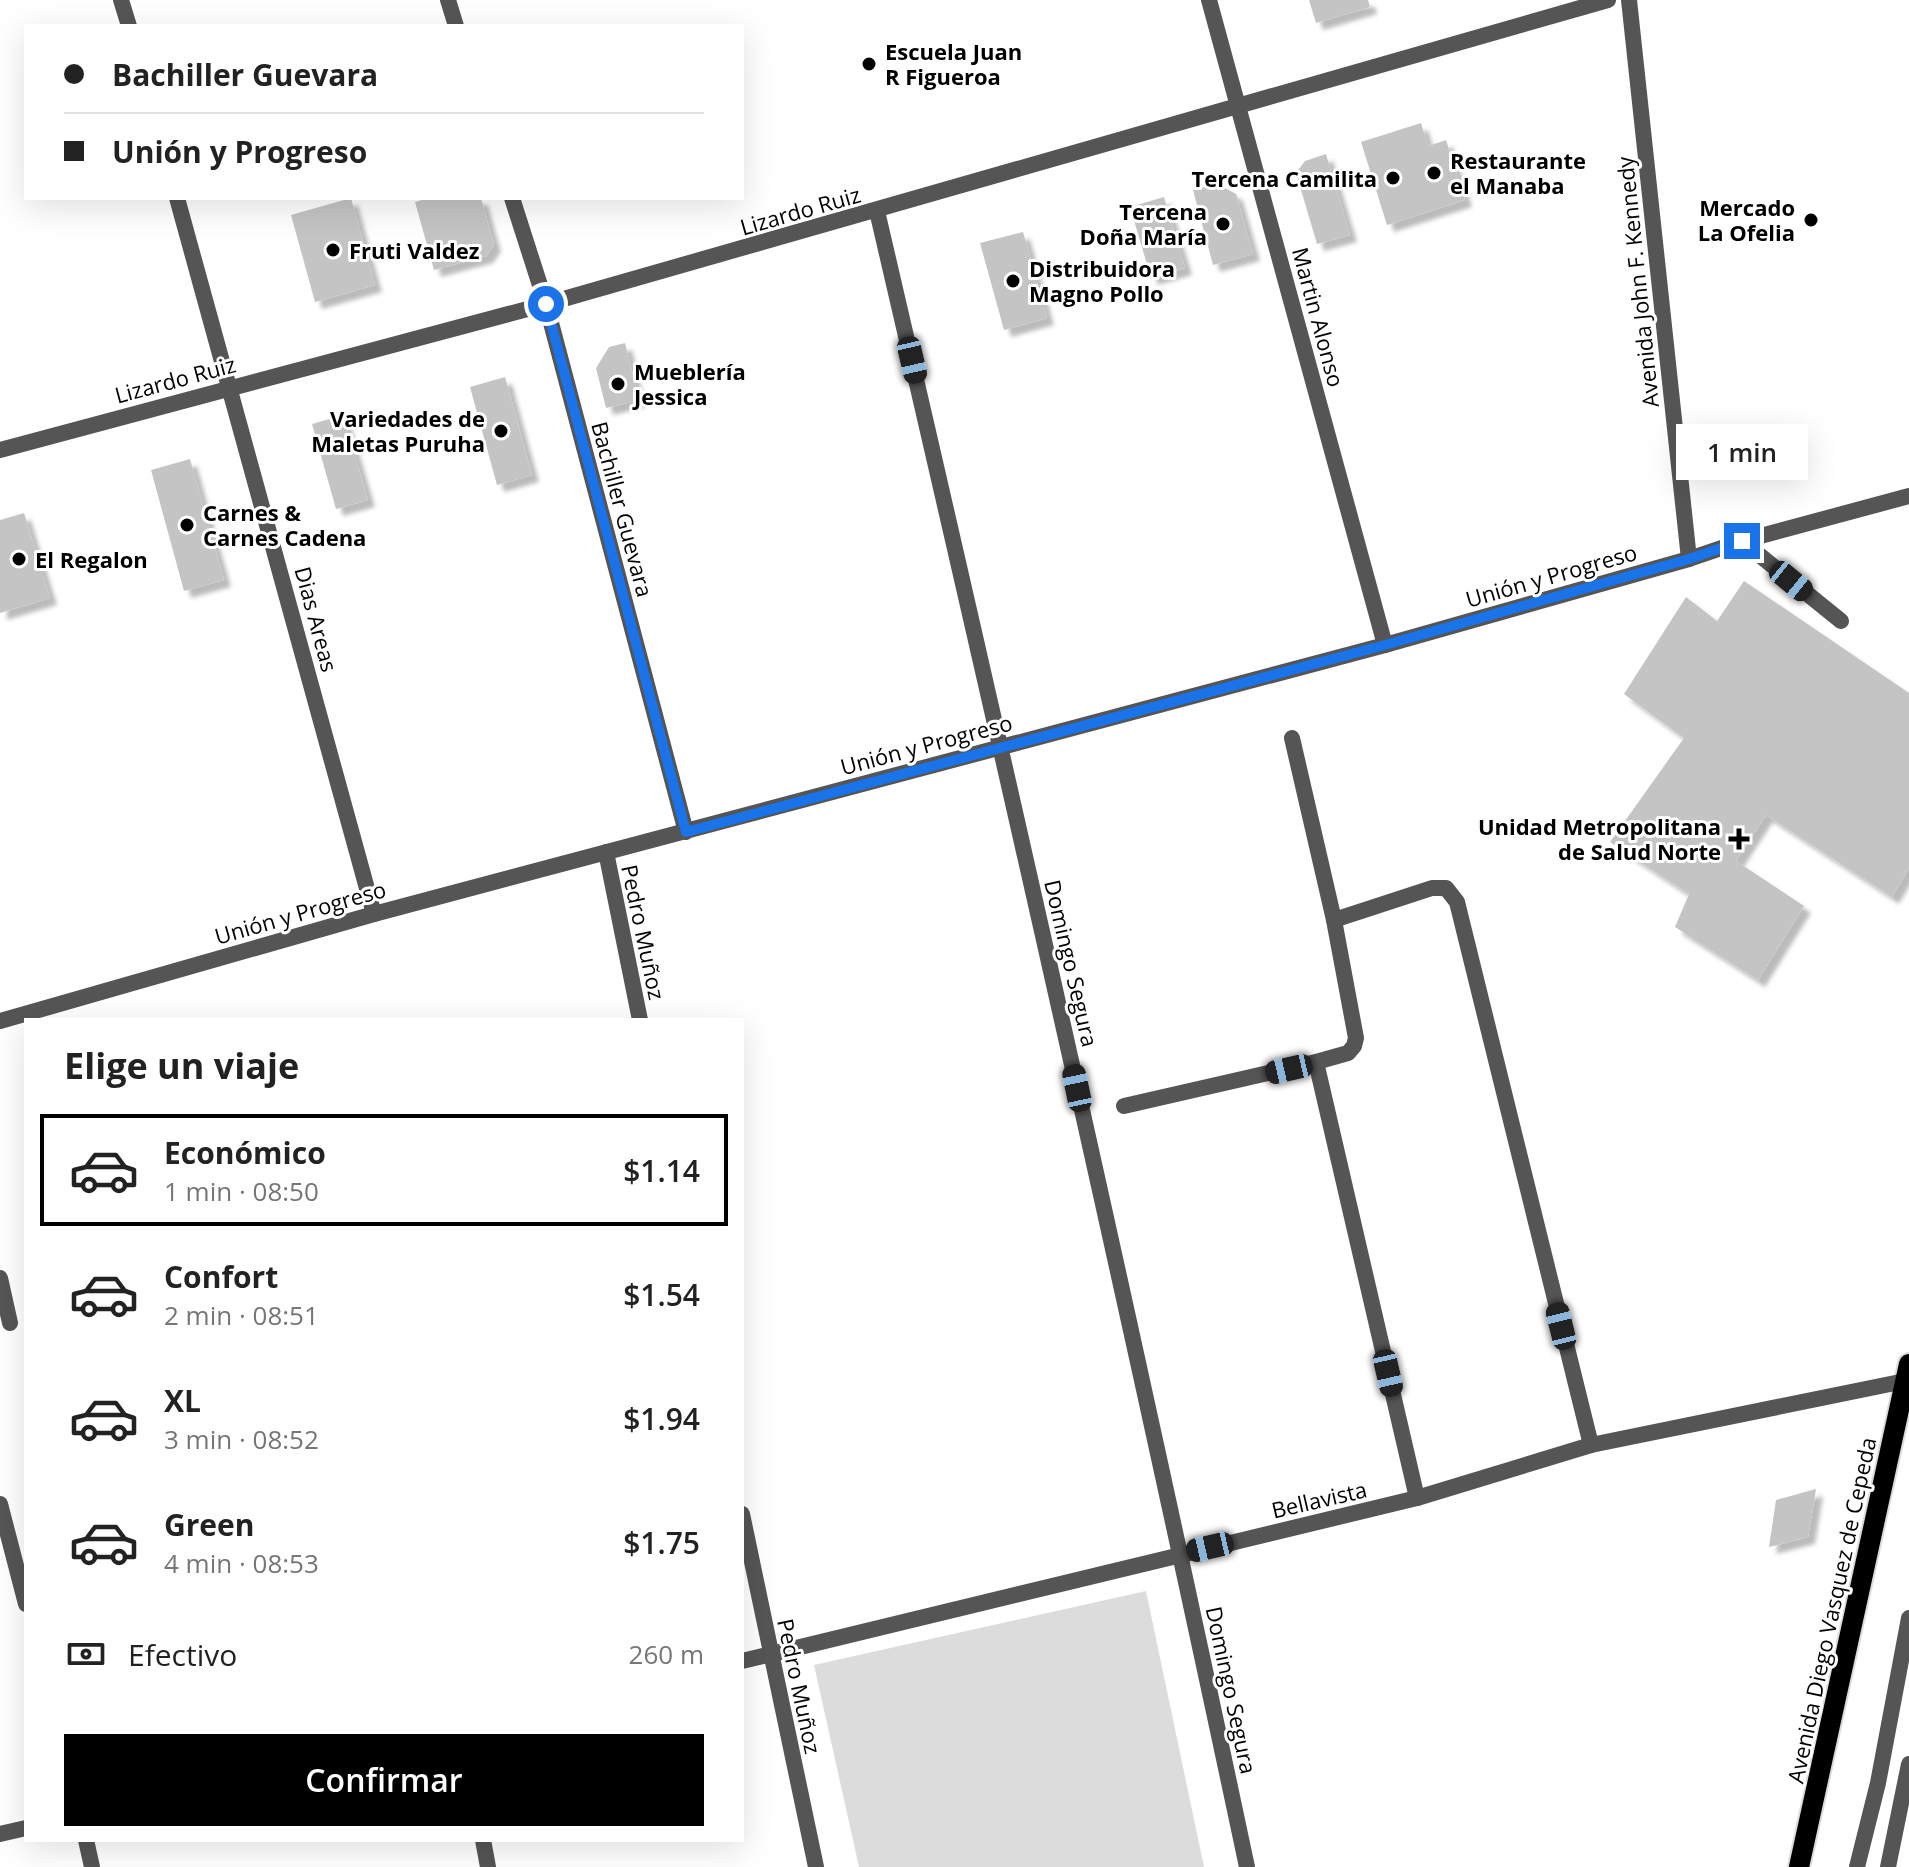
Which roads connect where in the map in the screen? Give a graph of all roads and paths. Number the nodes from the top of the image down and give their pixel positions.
1 (121, 0) edge
2 (448, 0) edge
3 (1209, 0) edge
4 (1608, 0) edge
5 (1629, 0) edge
6 (128, 24) edge
7 (455, 24) edge
8 (1239, 107) junction
9 (178, 200) edge
10 (513, 200) edge
11 (877, 211) junction
12 (546, 304) junction
13 (231, 386) junction
14 (0, 450) edge
15 (1909, 496) edge
16 (1742, 541) junction
17 (1689, 559) junction
18 (1841, 621) dead end
19 (1385, 645) junction
20 (1292, 738) dead end
21 (1001, 746) junction
22 (686, 832) junction
23 (606, 852) junction
24 (374, 914) junction
25 (1334, 920) junction
26 (640, 1018) edge
27 (0, 1021) edge
28 (1316, 1062) junction
29 (1124, 1106) dead end
30 (0, 1278) edge
31 (10, 1323) dead end
32 (1907, 1372) edge
33 (1591, 1445) junction
34 (1417, 1498) junction
35 (0, 1504) edge
36 (744, 1524) edge
37 (1181, 1554) junction
38 (24, 1596) edge
39 (1909, 1618) edge
40 (771, 1654) junction
41 (744, 1661) edge
42 (1909, 1764) edge
43 (24, 1828) edge
44 (0, 1834) edge
45 (86, 1842) edge
46 (483, 1842) edge
47 (92, 1867) edge
48 (488, 1867) edge
49 (816, 1867) edge
50 (1247, 1867) edge
51 (1799, 1867) edge
52 (1857, 1867) edge
53 (1888, 1867) edge

1 - 6 street
2 - 7 street
3 - 8 street, Martin Alonso
4 - 8 street, Lizardo Ruiz
5 - 17 street, Avenida John F. Kennedy
8 - 11 street, Lizardo Ruiz
8 - 19 street, Martin Alonso
9 - 13 street, Dias Areas
10 - 12 street, Bachiller Guevara
11 - 12 street, Lizardo Ruiz
11 - 21 street, Domingo Segura
12 - 13 street, Lizardo Ruiz
12 - 22 street, Bachiller Guevara
13 - 14 street, Lizardo Ruiz
13 - 24 street, Dias Areas
15 - 16 street, Unión y Progreso
16 - 17 street, Unión y Progreso
16 - 18 street
17 - 19 street, Unión y Progreso
19 - 21 street, Unión y Progreso
20 - 25 street
21 - 22 street, Unión y Progreso
21 - 37 street, Domingo Segura
22 - 23 street, Unión y Progreso
23 - 24 street, Unión y Progreso
23 - 26 street, Pedro Muñoz
24 - 27 street, Unión y Progreso
25 - 28 street
25 - 33 street
28 - 29 street
28 - 34 street
30 - 31 street
32 - 33 street, Bellavista
32 - 51 main road, Avenida Diego Vasquez de Cepeda
33 - 34 street, Bellavista
34 - 37 street, Bellavista
35 - 38 street
36 - 40 street, Pedro Muñoz
37 - 40 street, Bellavista
37 - 50 street, Domingo Segura
39 - 52 street
40 - 41 street, Bellavista
40 - 49 street, Pedro Muñoz
42 - 53 street
43 - 44 street
45 - 47 street
46 - 48 street

